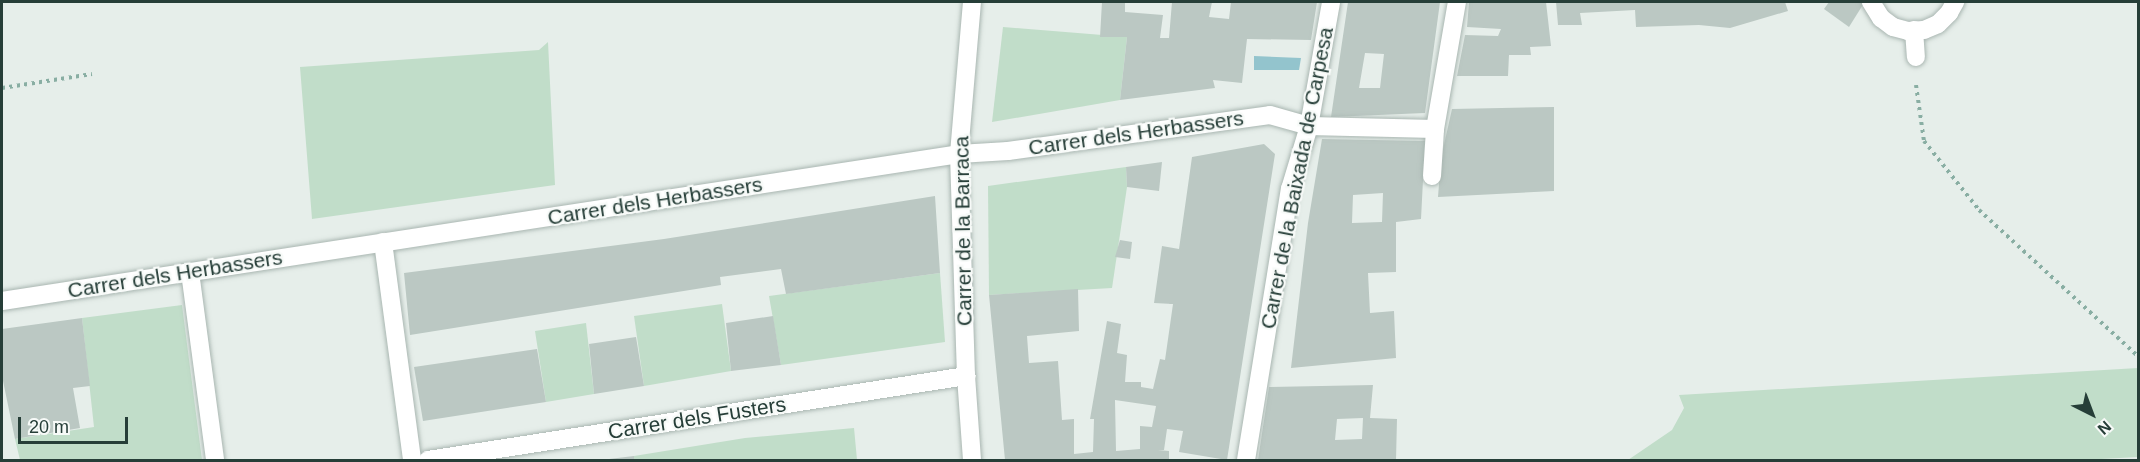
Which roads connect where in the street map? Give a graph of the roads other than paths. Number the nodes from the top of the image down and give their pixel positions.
1 (972, 2) edge
2 (1331, 2) edge
3 (1457, 2) edge
4 (1871, 2) edge
5 (1955, 2) edge
6 (1914, 30) junction
7 (1916, 57) road end
8 (1309, 126) junction
9 (1435, 129) junction
10 (959, 154) junction
11 (1432, 176) dead end
12 (383, 242) junction
13 (190, 272) junction
14 (2, 301) edge
15 (966, 376) junction
16 (215, 460) edge
17 (412, 460) edge
18 (428, 460) edge
19 (972, 460) edge
20 (1246, 460) edge

1 - 10 street, Carrer de la Barraca
2 - 8 street, Carrer de la Baixada de Carpesa
3 - 9 street
4 - 6 street
5 - 6 street
6 - 7 street
8 - 9 street, Carrer dels Herbassers
8 - 10 street, Carrer dels Herbassers
8 - 20 street, Carrer de la Baixada de Carpesa
9 - 11 street
10 - 12 street, Carrer dels Herbassers
10 - 15 street, Carrer de la Barraca
12 - 13 street, Carrer dels Herbassers
12 - 17 street
13 - 14 street, Carrer dels Herbassers
13 - 16 street
15 - 18 street, Carrer dels Fusters
15 - 19 street, Carrer de la Barraca

